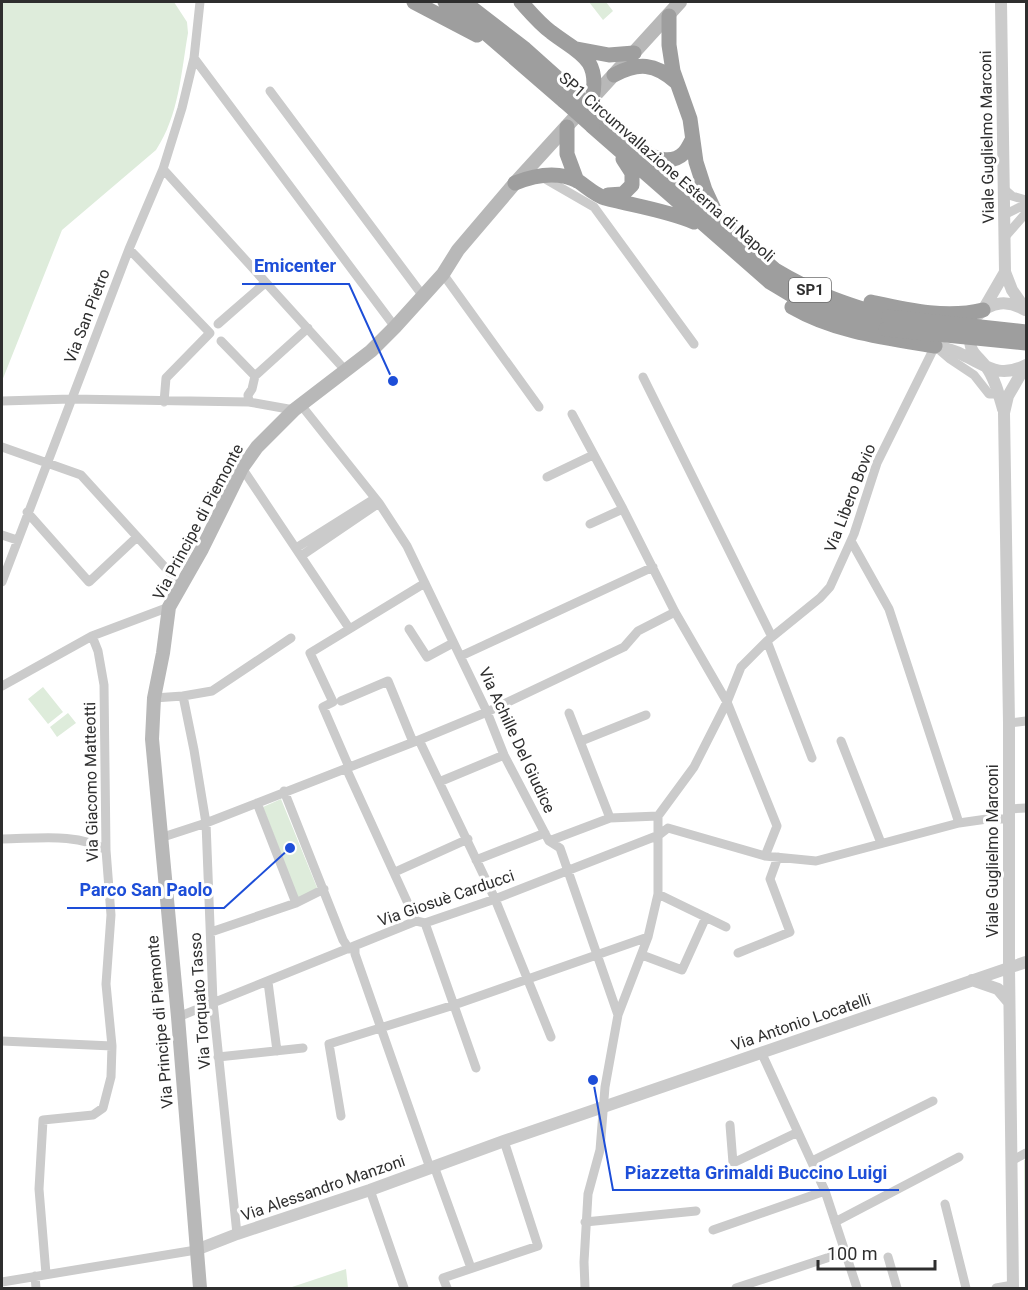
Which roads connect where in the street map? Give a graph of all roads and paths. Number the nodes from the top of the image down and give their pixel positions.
1 (200, 2) edge
2 (414, 2) edge
3 (445, 2) edge
4 (464, 2) edge
5 (521, 2) edge
6 (680, 2) edge
7 (1001, 2) edge
8 (669, 16) junction
9 (577, 48) junction
10 (634, 53) junction
11 (195, 58) junction
12 (518, 59) junction
13 (614, 75) junction
14 (676, 82) junction
15 (270, 91) dead end
16 (568, 96) junction
17 (592, 99) junction
18 (567, 127) junction
19 (616, 139) junction
20 (692, 140) junction
21 (163, 169) junction
22 (539, 176) junction
23 (578, 181) junction
24 (515, 183) junction
25 (1004, 189) junction
26 (593, 192) junction
27 (1026, 202) edge
28 (1026, 213) edge
29 (1004, 215) junction
30 (713, 226) junction
31 (1004, 238) junction
32 (129, 249) junction
33 (742, 250) junction
34 (1005, 272) junction
35 (443, 274) junction
36 (265, 283) junction
37 (423, 296) junction
38 (983, 310) junction
39 (1026, 310) edge
40 (887, 323) junction
41 (218, 324) dead end
42 (395, 327) junction
43 (308, 328) junction
44 (1026, 332) edge
45 (221, 341) dead end
46 (1026, 343) edge
47 (694, 344) dead end
48 (935, 346) junction
49 (1026, 365) edge
50 (987, 368) junction
51 (346, 371) junction
52 (255, 376) junction
53 (643, 377) dead end
54 (999, 394) junction
55 (71, 399) junction
56 (2, 401) edge
57 (164, 402) junction
58 (249, 402) junction
59 (539, 407) dead end
60 (298, 408) junction
61 (1004, 413) junction
62 (572, 414) dead end
63 (2, 447) edge
64 (593, 455) junction
65 (46, 464) junction
66 (242, 468) junction
67 (547, 477) dead end
68 (377, 501) junction
69 (623, 509) junction
70 (27, 512) junction
71 (590, 524) dead end
72 (2, 535) edge
73 (137, 537) junction
74 (17, 540) junction
75 (851, 541) junction
76 (298, 552) junction
77 (653, 567) junction
78 (2, 582) edge
79 (425, 583) junction
80 (182, 586) junction
81 (169, 607) junction
82 (675, 612) junction
83 (349, 628) junction
84 (409, 629) dead end
85 (92, 636) junction
86 (291, 638) dead end
87 (770, 639) junction
88 (453, 643) junction
89 (461, 656) junction
90 (2, 686) edge
91 (183, 696) junction
92 (154, 698) junction
93 (341, 701) dead end
94 (727, 702) junction
95 (487, 712) junction
96 (569, 713) dead end
97 (646, 714) dead end
98 (1026, 721) edge
99 (1009, 723) junction
100 (416, 741) junction
101 (581, 741) junction
102 (841, 741) dead end
103 (504, 755) junction
104 (812, 758) dead end
105 (347, 768) junction
106 (439, 782) junction
107 (284, 791) junction
108 (257, 803) junction
109 (1026, 808) edge
110 (1008, 814) junction
111 (658, 816) junction
112 (610, 818) junction
113 (206, 823) junction
114 (959, 823) junction
115 (659, 835) junction
116 (547, 837) junction
117 (160, 838) junction
118 (2, 839) edge
119 (468, 839) junction
120 (881, 843) junction
121 (106, 850) junction
122 (765, 856) junction
123 (778, 857) junction
124 (476, 860) junction
125 (567, 871) junction
126 (395, 872) junction
127 (324, 889) junction
128 (658, 894) junction
129 (495, 899) junction
130 (296, 903) junction
131 (706, 917) junction
132 (421, 922) junction
133 (726, 927) dead end
134 (211, 932) junction
135 (648, 937) junction
136 (352, 948) junction
137 (738, 953) dead end
138 (597, 956) junction
139 (642, 956) junction
140 (1026, 962) edge
141 (1009, 967) junction
142 (529, 980) junction
143 (972, 980) junction
144 (268, 982) junction
145 (213, 1002) junction
146 (1009, 1002) junction
147 (453, 1005) junction
148 (618, 1016) junction
149 (178, 1017) junction
150 (381, 1029) junction
151 (551, 1037) dead end
152 (2, 1041) edge
153 (112, 1046) junction
154 (303, 1048) dead end
155 (277, 1051) junction
156 (762, 1054) junction
157 (218, 1058) junction
158 (476, 1068) dead end
159 (933, 1101) dead end
160 (604, 1106) junction
161 (341, 1116) dead end
162 (730, 1125) dead end
163 (798, 1132) junction
164 (504, 1141) junction
165 (1026, 1153) edge
166 (959, 1157) dead end
167 (1013, 1160) junction
168 (812, 1161) junction
169 (432, 1167) junction
170 (370, 1190) junction
171 (825, 1191) junction
172 (945, 1204) dead end
173 (696, 1211) dead end
174 (585, 1222) junction
175 (835, 1222) junction
176 (713, 1230) dead end
177 (237, 1234) junction
178 (196, 1250) junction
179 (844, 1252) junction
180 (888, 1257) dead end
181 (471, 1268) junction
182 (46, 1274) junction
183 (35, 1276) junction
184 (2, 1282) edge
185 (1013, 1287) edge
186 (36, 1288) edge
187 (200, 1288) edge
188 (404, 1288) edge
189 (447, 1288) edge
190 (585, 1288) edge
191 (736, 1288) edge
192 (857, 1288) edge
193 (897, 1288) edge
194 (966, 1288) edge
195 (996, 1288) edge

1 - 11 street, Via San Pietro
2 - 12 highway
3 - 12 highway, SP1 Circumvallazione Esterna di Napoli / SP1
4 - 16 highway, SP1 Circumvallazione Esterna di Napoli / SP1
5 - 9 highway
6 - 8 main road, Via Principe di Piemonte
7 - 25 street, Viale Guglielmo Marconi
8 - 10 main road, Via Principe di Piemonte
8 - 14 highway
9 - 10 highway
9 - 17 highway
10 - 13 main road, Via Principe di Piemonte
11 - 21 street, Via San Pietro
11 - 42 street
12 - 16 highway, SP1 Circumvallazione Esterna di Napoli / SP1
13 - 14 highway
13 - 17 main road, Via Principe di Piemonte
14 - 20 highway
15 - 37 street
16 - 19 highway, SP1 Circumvallazione Esterna di Napoli / SP1, bridge
17 - 18 main road, Via Principe di Piemonte
18 - 23 highway
18 - 24 main road, Via Principe di Piemonte
19 - 20 highway
19 - 26 highway
19 - 30 highway, SP1 Circumvallazione Esterna di Napoli / SP1
20 - 30 highway
21 - 32 street, Via San Pietro
21 - 36 street
22 - 23 highway
22 - 24 highway
22 - 47 street
23 - 26 highway
24 - 35 main road, Via Principe di Piemonte
25 - 27 street
25 - 29 street, Viale Guglielmo Marconi
26 - 30 highway
27 - 29 street
28 - 31 street
29 - 31 street, Viale Guglielmo Marconi
30 - 33 highway, SP1 Circumvallazione Esterna di Napoli / SP1
31 - 34 street, Viale Guglielmo Marconi
32 - 55 street, Via San Pietro
32 - 57 street
33 - 38 highway
33 - 40 highway, SP1 Circumvallazione Esterna di Napoli / SP1
33 - 48 highway
34 - 38 street
34 - 39 street, Viale Guglielmo Marconi
35 - 37 main road, Via Principe di Piemonte
35 - 59 street
36 - 41 street
36 - 43 street
37 - 42 main road, Via Principe di Piemonte
38 - 39 street
38 - 50 street, Viale Guglielmo Marconi
40 - 44 highway, SP1 Circumvallazione Esterna di Napoli / SP1, bridge
40 - 46 highway, SP1 Circumvallazione Esterna di Napoli / SP1, bridge
42 - 51 main road, Via Principe di Piemonte
43 - 51 street
43 - 52 street
45 - 52 street
48 - 50 street
48 - 54 street
48 - 75 street, Via Libero Bovio
49 - 50 street
49 - 61 street, Viale Guglielmo Marconi
50 - 54 street, Viale Guglielmo Marconi
51 - 60 main road, Via Principe di Piemonte
52 - 58 street
53 - 87 street
54 - 61 street, Viale Guglielmo Marconi
55 - 56 street
55 - 57 street
55 - 65 street, Via San Pietro
57 - 58 street
58 - 60 street
60 - 66 main road, Via Principe di Piemonte
60 - 68 street, Via Achille Del Giudice
61 - 99 street, Viale Guglielmo Marconi
62 - 64 street
63 - 65 street
64 - 67 street
64 - 69 street
65 - 70 street, Via San Pietro
65 - 73 street
66 - 76 street
66 - 80 main road, Via Principe di Piemonte
68 - 76 street
68 - 79 street, Via Achille Del Giudice
69 - 71 street
69 - 77 street
70 - 73 street
70 - 74 street, Via San Pietro
72 - 74 street
73 - 80 street
74 - 78 street, Via San Pietro
75 - 87 street, Via Libero Bovio
75 - 114 street
76 - 83 street
77 - 82 street
77 - 89 street
79 - 83 street
79 - 88 street, Via Achille Del Giudice
80 - 81 main road, Via Principe di Piemonte
81 - 85 street
81 - 92 main road, Via Principe di Piemonte
82 - 94 street
82 - 95 street
83 - 105 street
84 - 88 street
85 - 90 street
85 - 121 street, Via Giacomo Matteotti
86 - 91 street
87 - 94 street, Via Libero Bovio
87 - 104 street
88 - 89 street, Via Achille Del Giudice
89 - 95 street, Via Achille Del Giudice
91 - 92 street
91 - 113 street, Via Torquato Tasso
92 - 117 main road, Via Principe di Piemonte
93 - 100 street
94 - 111 street, Via Libero Bovio
94 - 122 street
95 - 100 street
95 - 103 street, Via Achille Del Giudice
96 - 101 street
97 - 101 street
98 - 99 street
99 - 110 street, Viale Guglielmo Marconi
100 - 105 street
100 - 106 street
101 - 112 street
102 - 120 street
103 - 106 street
103 - 116 street, Via Achille Del Giudice
105 - 107 street
105 - 126 street
106 - 119 street
107 - 108 street
107 - 127 street
108 - 113 street
108 - 130 street
109 - 110 street
110 - 114 street
110 - 141 street, Viale Guglielmo Marconi
111 - 112 street
111 - 115 street
112 - 116 street
113 - 117 street
113 - 134 street, Via Torquato Tasso
114 - 120 street
115 - 122 street, Via Giosuè Carducci
115 - 125 street, Via Giosuè Carducci
115 - 128 street
116 - 124 street
116 - 125 street, Via Achille Del Giudice
117 - 149 main road, Via Principe di Piemonte
118 - 121 street
119 - 124 street
119 - 126 street
120 - 123 street
121 - 153 street, Via Giacomo Matteotti
122 - 123 street
123 - 137 street
124 - 129 street
125 - 129 street, Via Giosuè Carducci
125 - 138 street, Via Achille Del Giudice
126 - 132 street
127 - 130 street
127 - 136 street
128 - 131 street
128 - 135 street
129 - 132 street, Via Giosuè Carducci
129 - 142 street
130 - 134 street
131 - 133 street
131 - 139 street
132 - 136 street, Via Giosuè Carducci
132 - 147 street
134 - 145 street, Via Torquato Tasso
135 - 138 street
135 - 139 street
136 - 144 street, Via Giosuè Carducci
136 - 150 street
138 - 142 street
138 - 148 street, Via Achille Del Giudice
139 - 148 street
140 - 141 street, Via Antonio Locatelli
141 - 143 street, Via Antonio Locatelli
141 - 146 street, Viale Guglielmo Marconi
142 - 147 street
142 - 151 street
143 - 146 street
143 - 156 street, Via Antonio Locatelli
144 - 145 street, Via Giosuè Carducci
144 - 155 street
145 - 149 street, Via Giosuè Carducci
145 - 157 street, Via Torquato Tasso
146 - 167 street, Viale Guglielmo Marconi
147 - 150 street
147 - 158 street
148 - 160 street
149 - 178 main road, Via Principe di Piemonte
150 - 161 street
150 - 169 street
152 - 153 street
153 - 182 street, Via Giacomo Matteotti
154 - 155 street
155 - 157 street
156 - 160 street, Via Antonio Locatelli
156 - 163 street
157 - 177 street, Via Torquato Tasso
159 - 168 street
160 - 164 street, Via Alessandro Manzoni
160 - 174 street
162 - 163 street
163 - 168 street
164 - 169 street, Via Alessandro Manzoni
164 - 181 street
165 - 167 street
166 - 175 street
167 - 185 street, Viale Guglielmo Marconi
168 - 171 street
169 - 170 street, Via Alessandro Manzoni
169 - 181 street
170 - 177 street, Via Alessandro Manzoni
170 - 188 street
171 - 175 street
171 - 176 street
172 - 194 street
173 - 174 street
174 - 190 street
175 - 179 street
177 - 178 street, Via Alessandro Manzoni
178 - 182 street, Via Alessandro Manzoni
178 - 187 main road, Via Principe di Piemonte
179 - 191 street
179 - 192 street
180 - 193 street
181 - 189 street
182 - 183 street, Via Alessandro Manzoni
183 - 184 street, Via Alessandro Manzoni
183 - 186 street
185 - 195 street

